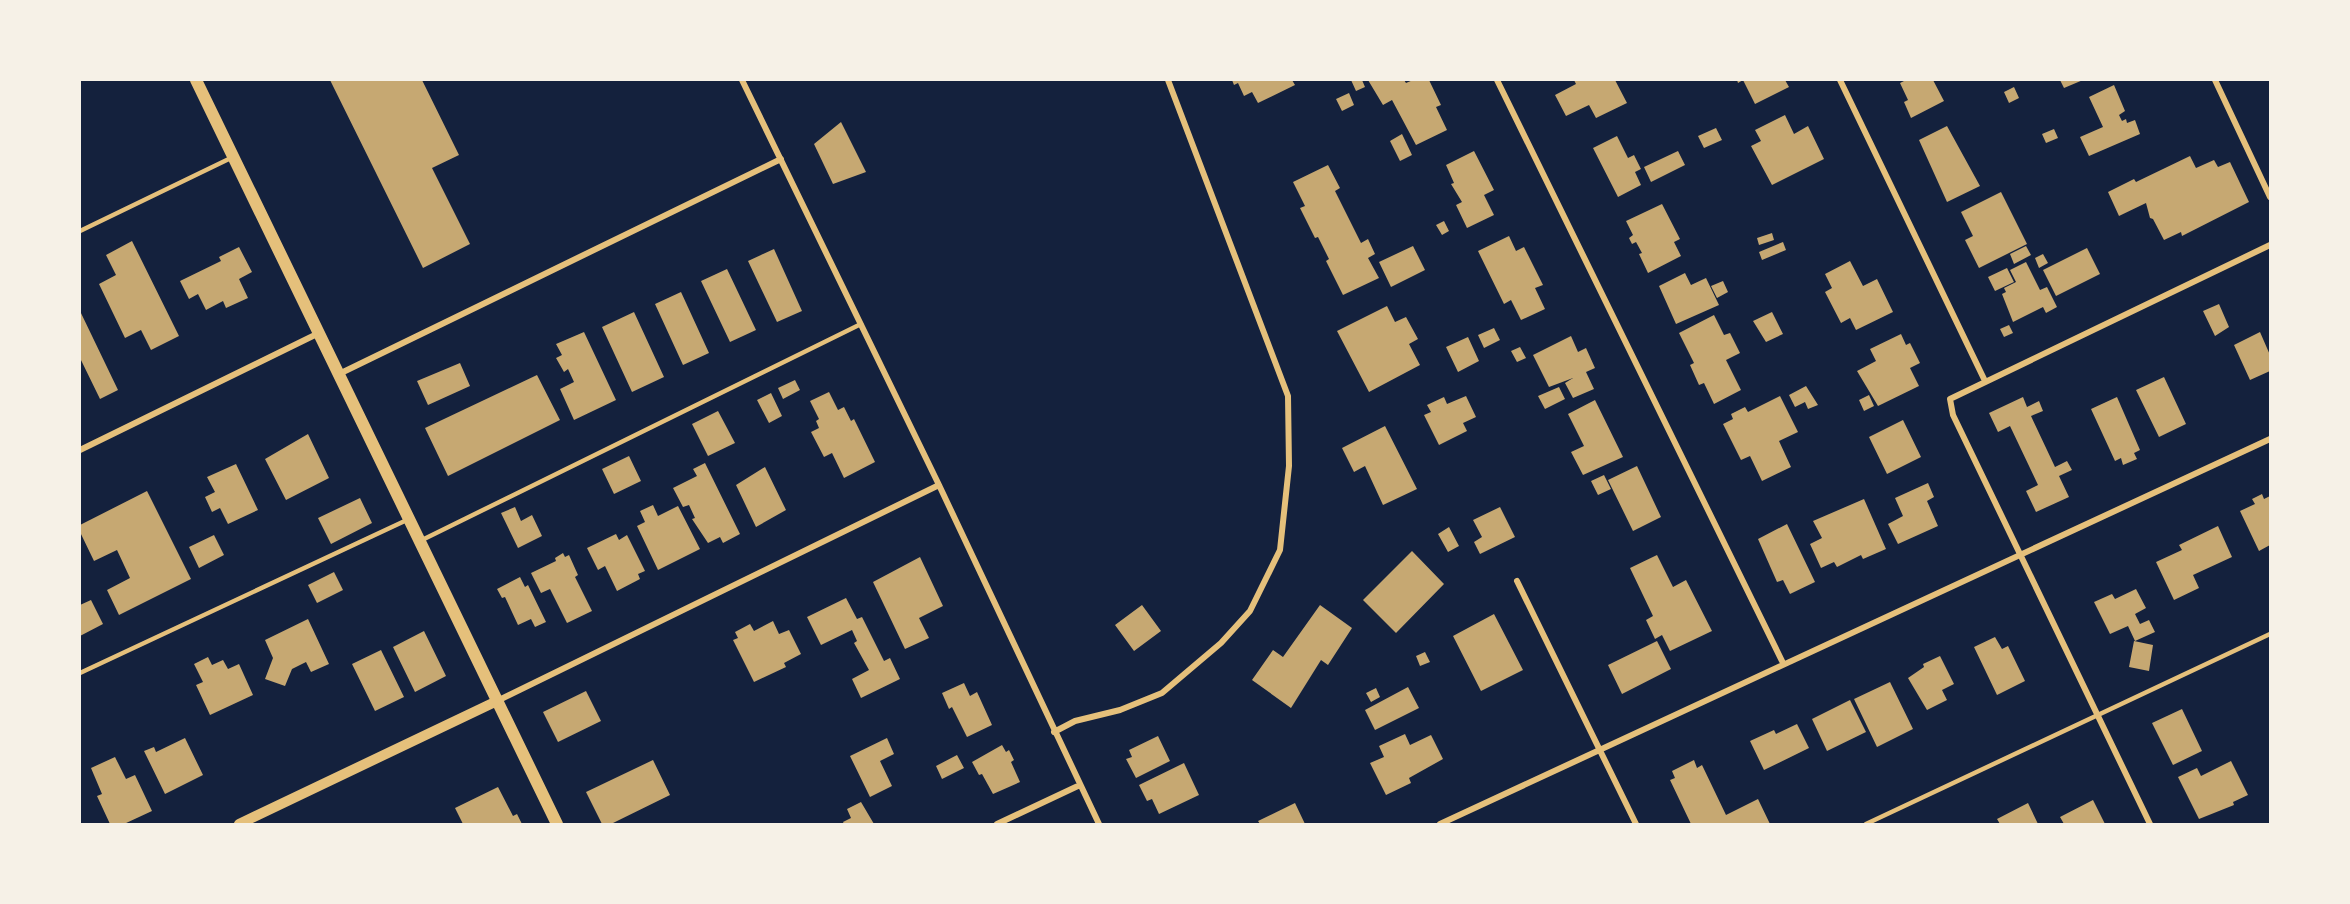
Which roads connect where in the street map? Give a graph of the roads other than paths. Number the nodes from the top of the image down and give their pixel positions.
1 (196, 80) edge
2 (742, 80) edge
3 (1168, 80) edge
4 (1497, 80) edge
5 (1840, 80) edge
6 (2215, 80) edge
7 (233, 157) junction
8 (781, 159) junction
9 (2271, 197) edge
10 (80, 231) edge
11 (2271, 245) edge
12 (861, 324) junction
13 (319, 333) junction
14 (339, 374) junction
15 (1985, 381) junction
16 (2271, 439) edge
17 (80, 450) edge
18 (939, 485) junction
19 (409, 519) junction
20 (420, 541) junction
21 (2020, 554) junction
22 (1517, 581) dead end
23 (2271, 634) edge
24 (1784, 663) junction
25 (80, 673) edge
26 (497, 701) junction
27 (2097, 715) junction
28 (1054, 732) junction
29 (1599, 749) junction
30 (1080, 785) junction
31 (239, 825) edge
32 (557, 825) edge
33 (997, 825) edge
34 (1099, 825) edge
35 (1440, 825) edge
36 (1636, 825) edge
37 (1866, 825) edge
38 (2150, 825) edge

1 - 7 main road
2 - 8 street
3 - 28 street
4 - 24 street
5 - 15 street
6 - 9 street
7 - 10 lane
7 - 13 main road
8 - 12 street
8 - 14 street
11 - 15 street
12 - 18 street
12 - 20 lane
13 - 14 main road
13 - 17 street
14 - 19 main road
15 - 21 street
16 - 21 street
18 - 26 street
18 - 28 street
19 - 20 main road
19 - 25 lane
20 - 26 main road
21 - 24 street
21 - 27 street
22 - 29 street
23 - 27 lane
24 - 29 street
26 - 31 street
26 - 32 main road
27 - 37 lane
27 - 38 street
28 - 30 street
29 - 35 street
29 - 36 street
30 - 33 street
30 - 34 street

